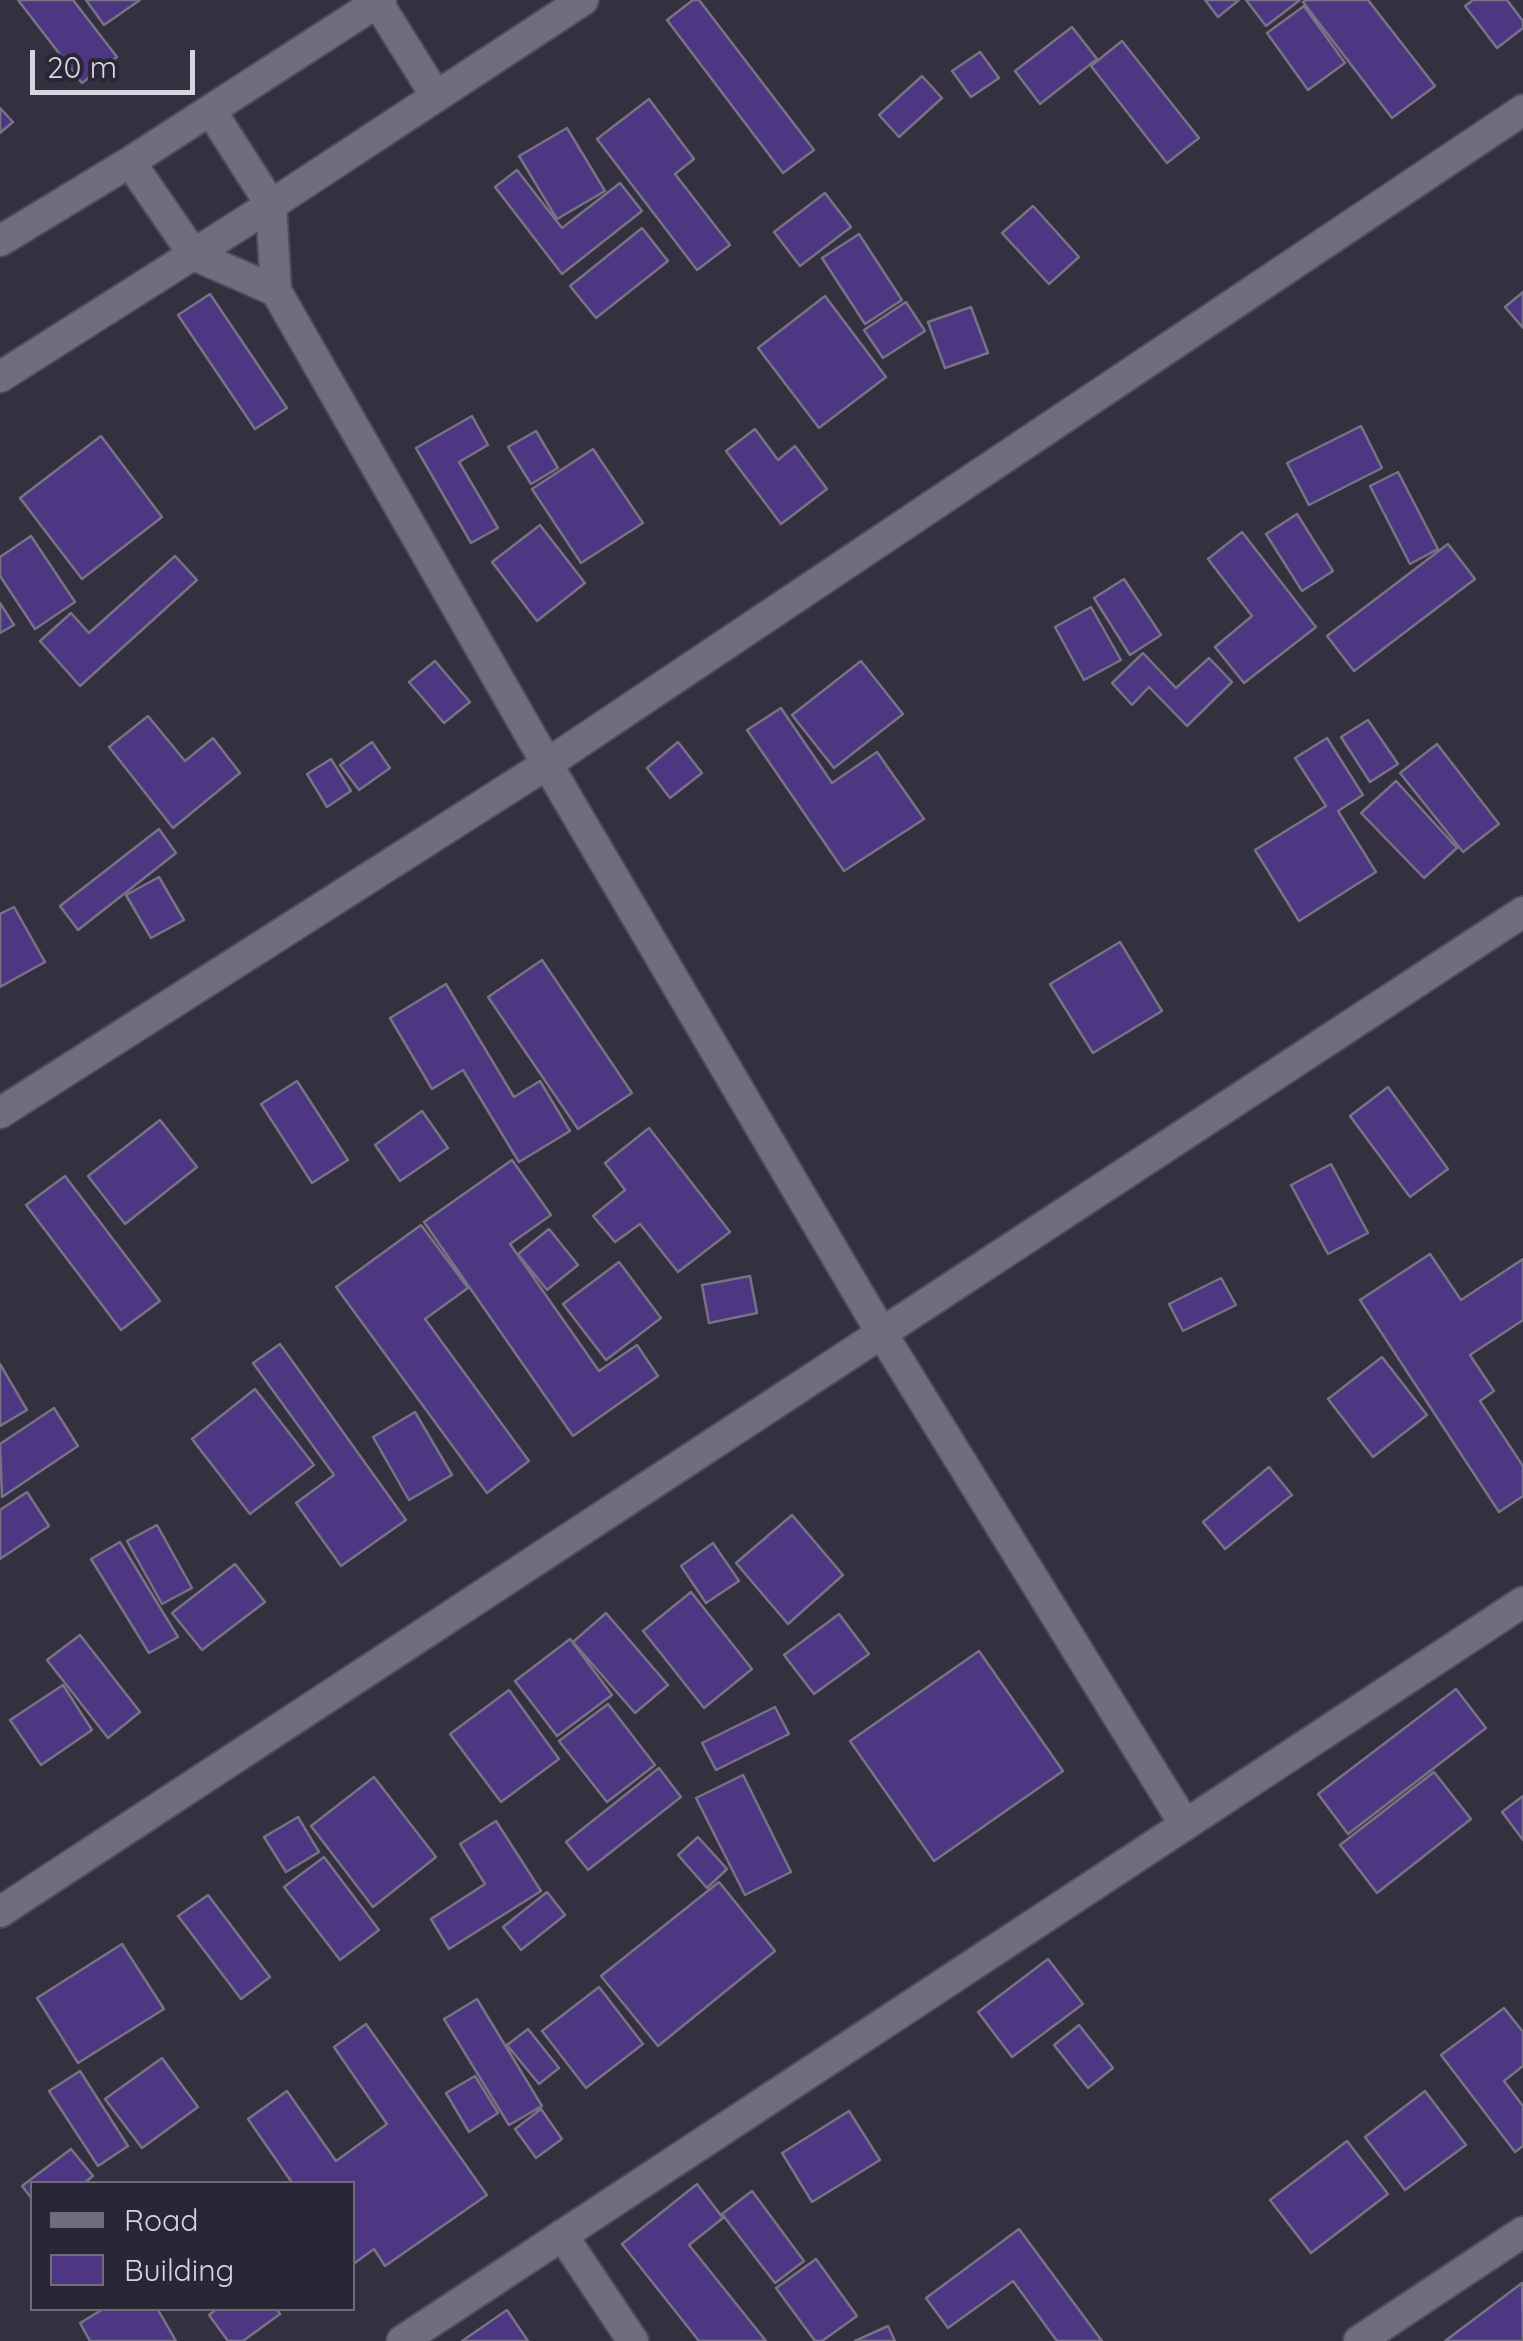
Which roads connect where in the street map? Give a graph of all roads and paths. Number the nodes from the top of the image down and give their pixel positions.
1 (584, 0) edge
2 (378, 1) edge
3 (436, 96) junction
4 (211, 110) junction
5 (1523, 110) edge
6 (130, 162) junction
7 (272, 205) junction
8 (0, 241) edge
9 (194, 255) junction
10 (276, 292) junction
11 (0, 377) edge
12 (546, 764) junction
13 (1523, 912) edge
14 (0, 1114) edge
15 (881, 1332) junction
16 (1523, 1602) edge
17 (1184, 1823) junction
18 (0, 1912) edge
19 (1523, 2232) edge
20 (562, 2234) junction
21 (402, 2341) edge
22 (633, 2341) edge
23 (1359, 2341) edge

1 - 3 street
2 - 3 street
2 - 4 street
3 - 7 street
4 - 6 street
4 - 7 street
5 - 12 street
6 - 8 street
6 - 9 street
7 - 9 street
7 - 10 street
9 - 10 street
9 - 11 street
10 - 12 street
12 - 14 street
12 - 15 street
13 - 15 street
15 - 17 street
15 - 18 street
16 - 17 street
17 - 20 street
19 - 23 street
20 - 21 street
20 - 22 street

